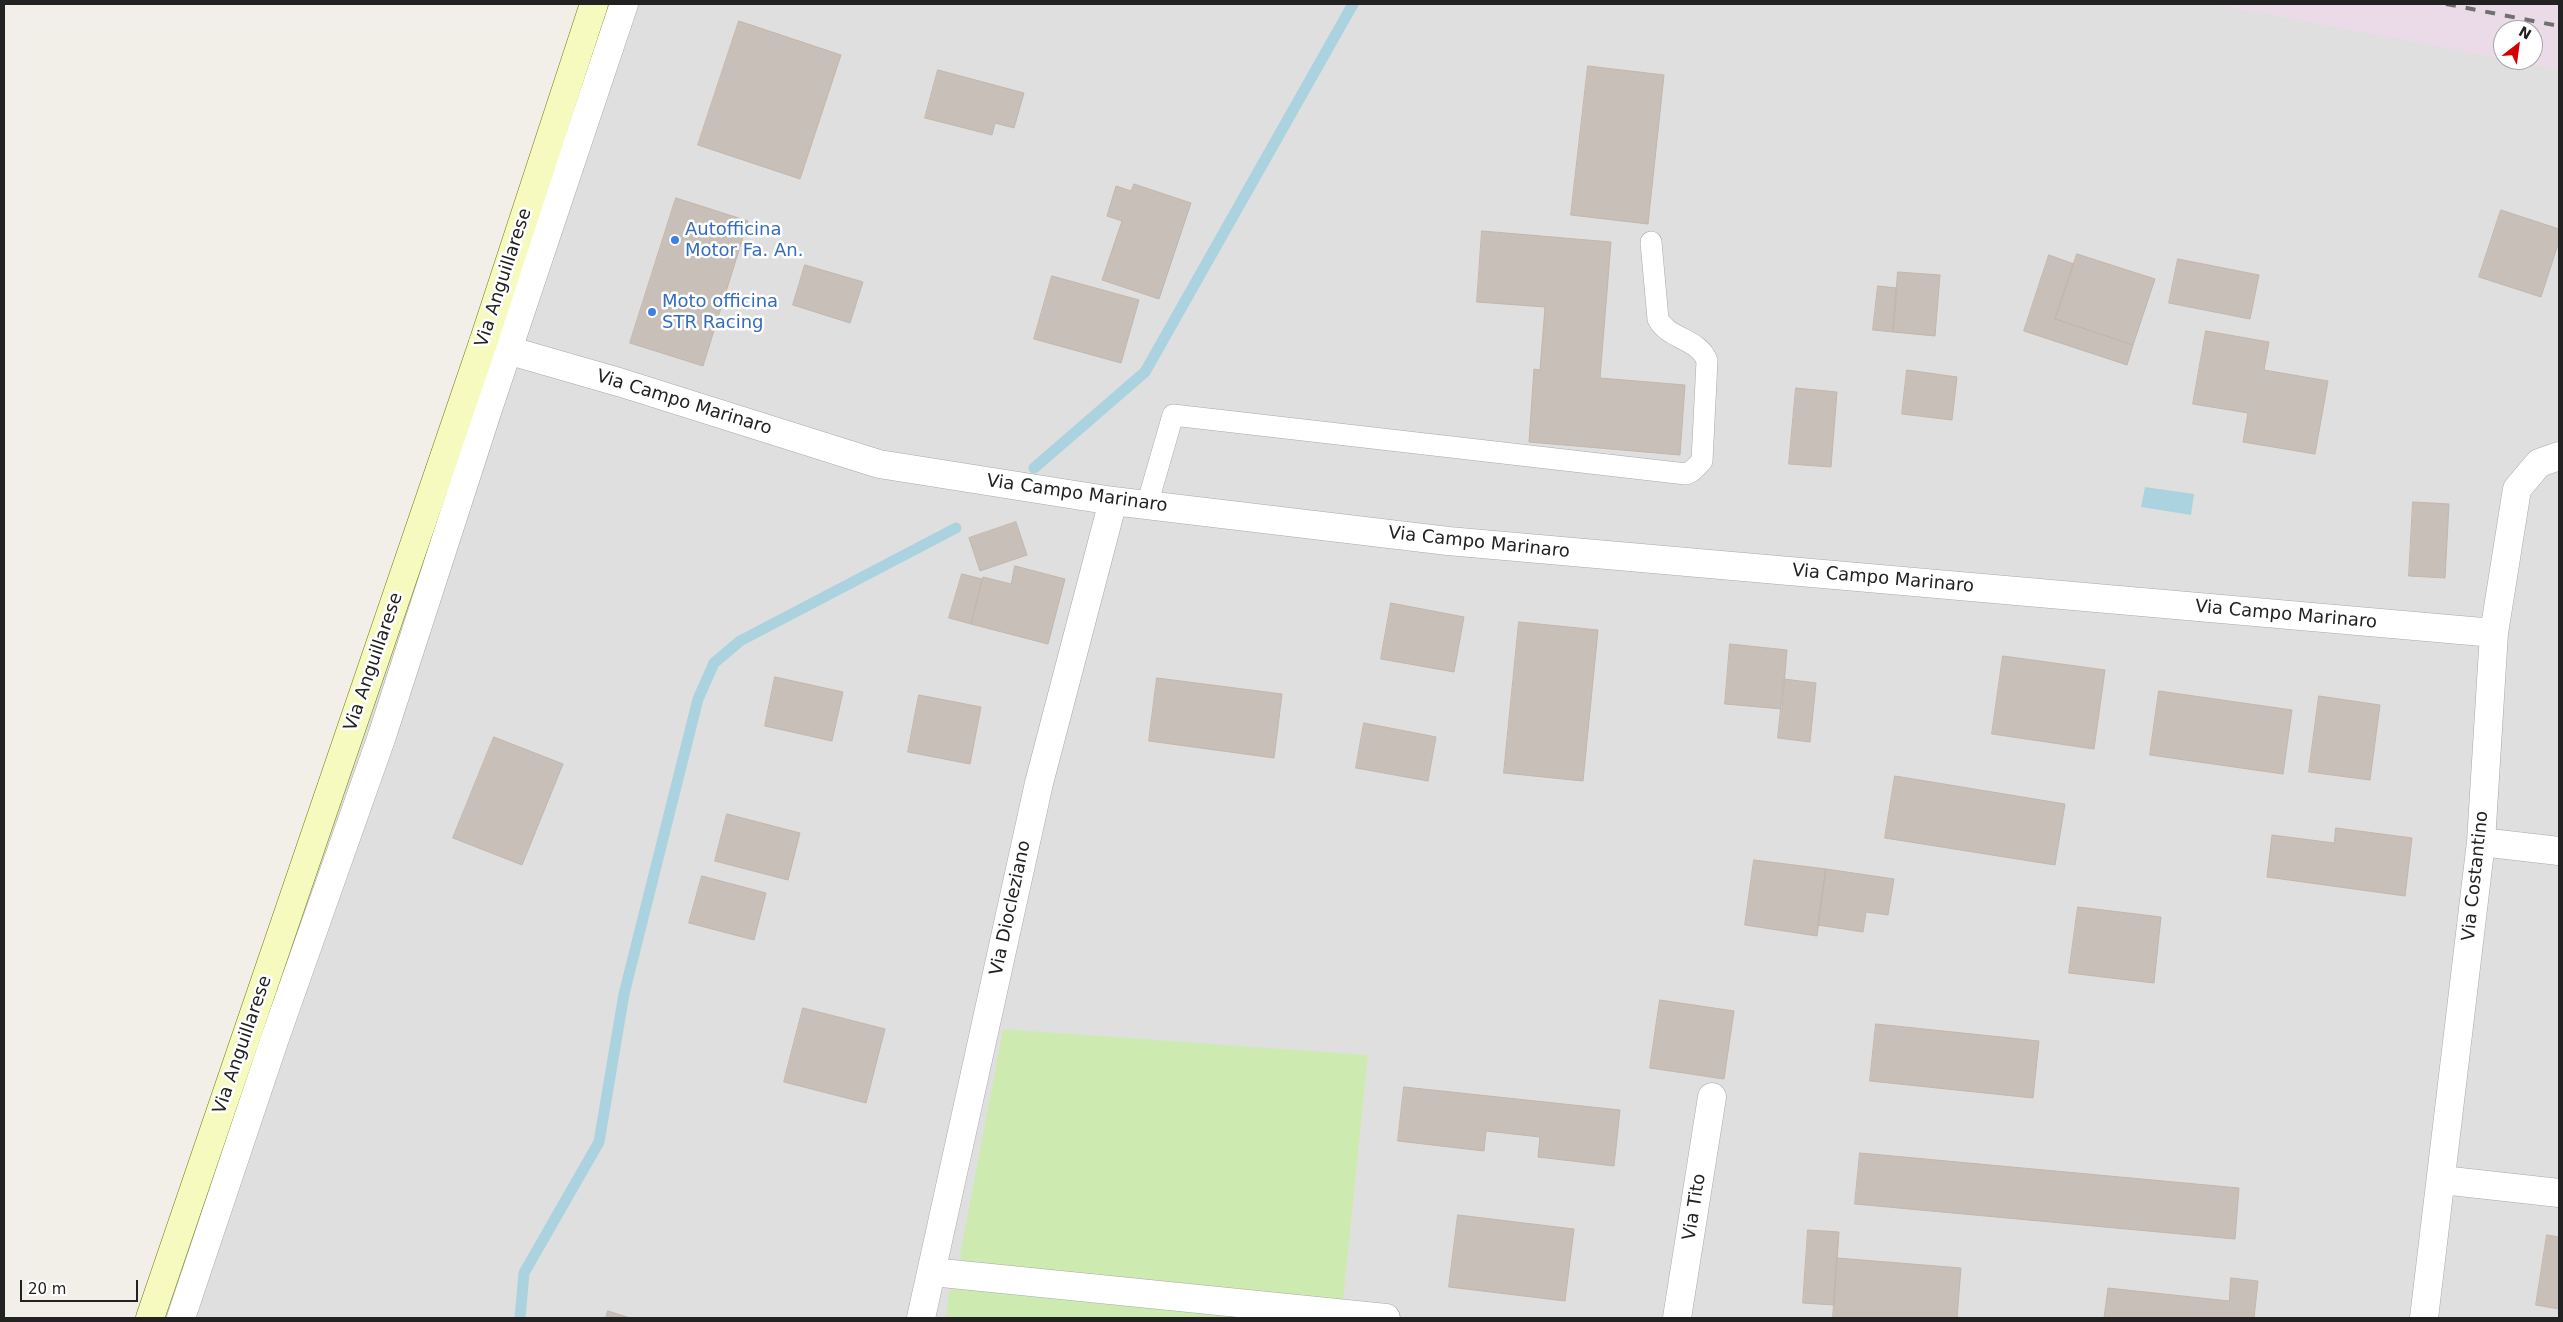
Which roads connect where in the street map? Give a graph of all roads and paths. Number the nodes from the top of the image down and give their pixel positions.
1 (594, 4) edge
2 (624, 4) edge
3 (1651, 242) dead end
4 (496, 347) junction
5 (2559, 456) edge
6 (1113, 501) junction
7 (1147, 505) junction
8 (2494, 633) junction
9 (2481, 842) junction
10 (2559, 851) edge
11 (1712, 1097) dead end
12 (2442, 1180) junction
13 (2559, 1193) edge
14 (932, 1272) junction
15 (150, 1318) edge
16 (182, 1318) edge
17 (921, 1318) edge
18 (1386, 1318) edge
19 (1677, 1318) edge
20 (2424, 1318) edge

1 - 4 main road, Via Anguillarese
2 - 4 street
3 - 7 lane
4 - 6 street, Via Campo Marinaro
4 - 15 main road, Via Anguillarese
4 - 16 street
5 - 8 street, Via Costantino
6 - 7 street, Via Campo Marinaro
6 - 14 street, Via Diocleziano
7 - 8 street, Via Campo Marinaro
8 - 9 street, Via Costantino
9 - 10 street
9 - 12 street, Via Costantino
11 - 19 street, Via Tito
12 - 13 street
12 - 20 street, Via Costantino
14 - 17 street, Via Diocleziano
14 - 18 street

